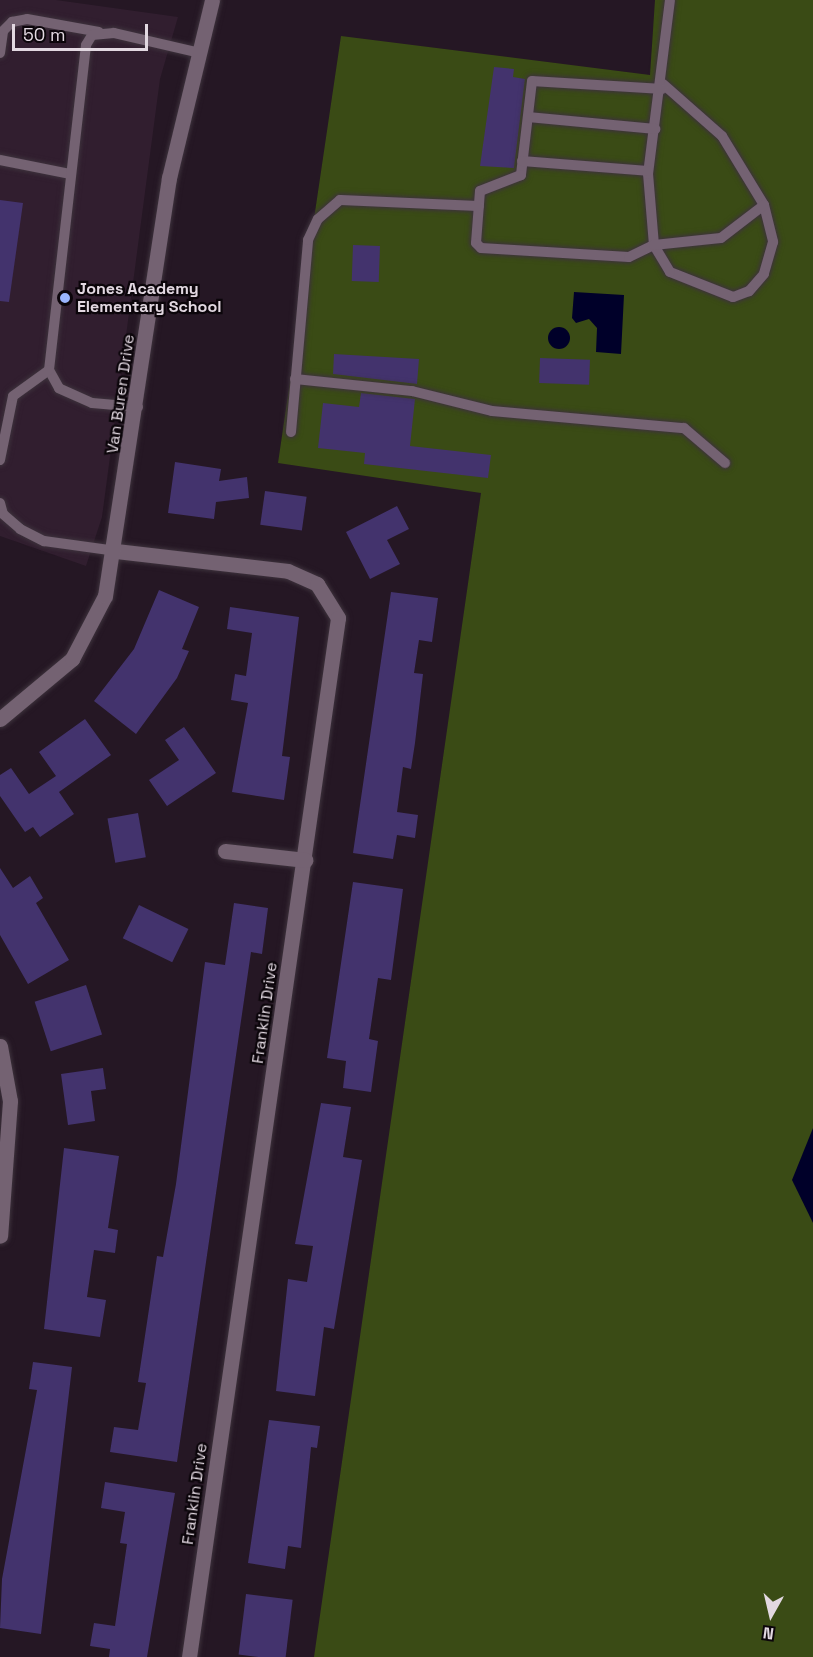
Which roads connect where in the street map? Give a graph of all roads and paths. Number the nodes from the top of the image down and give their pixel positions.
1 (212, 0) edge
2 (670, 0) edge
3 (112, 34) junction
4 (196, 52) junction
5 (0, 53) edge
6 (663, 86) junction
7 (528, 117) junction
8 (655, 129) junction
9 (0, 160) edge
10 (522, 161) junction
11 (648, 171) junction
12 (70, 174) junction
13 (764, 205) junction
14 (479, 206) junction
15 (654, 244) junction
16 (49, 369) junction
17 (295, 379) junction
18 (138, 408) junction
19 (291, 432) dead end
20 (0, 455) edge
21 (0, 460) edge
22 (725, 463) dead end
23 (0, 503) edge
24 (116, 551) junction
25 (0, 719) edge
26 (225, 852) dead end
27 (305, 860) junction
28 (0, 1046) edge
29 (0, 1236) edge
30 (189, 1657) edge

1 - 4 street, Van Buren Drive
2 - 6 lane
3 - 4 lane
3 - 5 lane
3 - 12 lane
4 - 18 street, Van Buren Drive
6 - 7 lane
6 - 8 lane
6 - 13 lane
7 - 8 lane
7 - 10 lane
8 - 11 lane
9 - 12 lane
10 - 11 lane
10 - 14 lane
11 - 15 lane
12 - 16 lane
13 - 15 lane
13 - 15 lane
14 - 15 lane
14 - 17 lane
16 - 18 lane
16 - 20 lane
17 - 19 lane
17 - 22 lane
18 - 24 street, Van Buren Drive
20 - 21 lane
23 - 24 lane
24 - 25 street, Van Buren Drive
24 - 27 street, Franklin Drive
26 - 27 street
27 - 30 street, Franklin Drive
28 - 29 street

